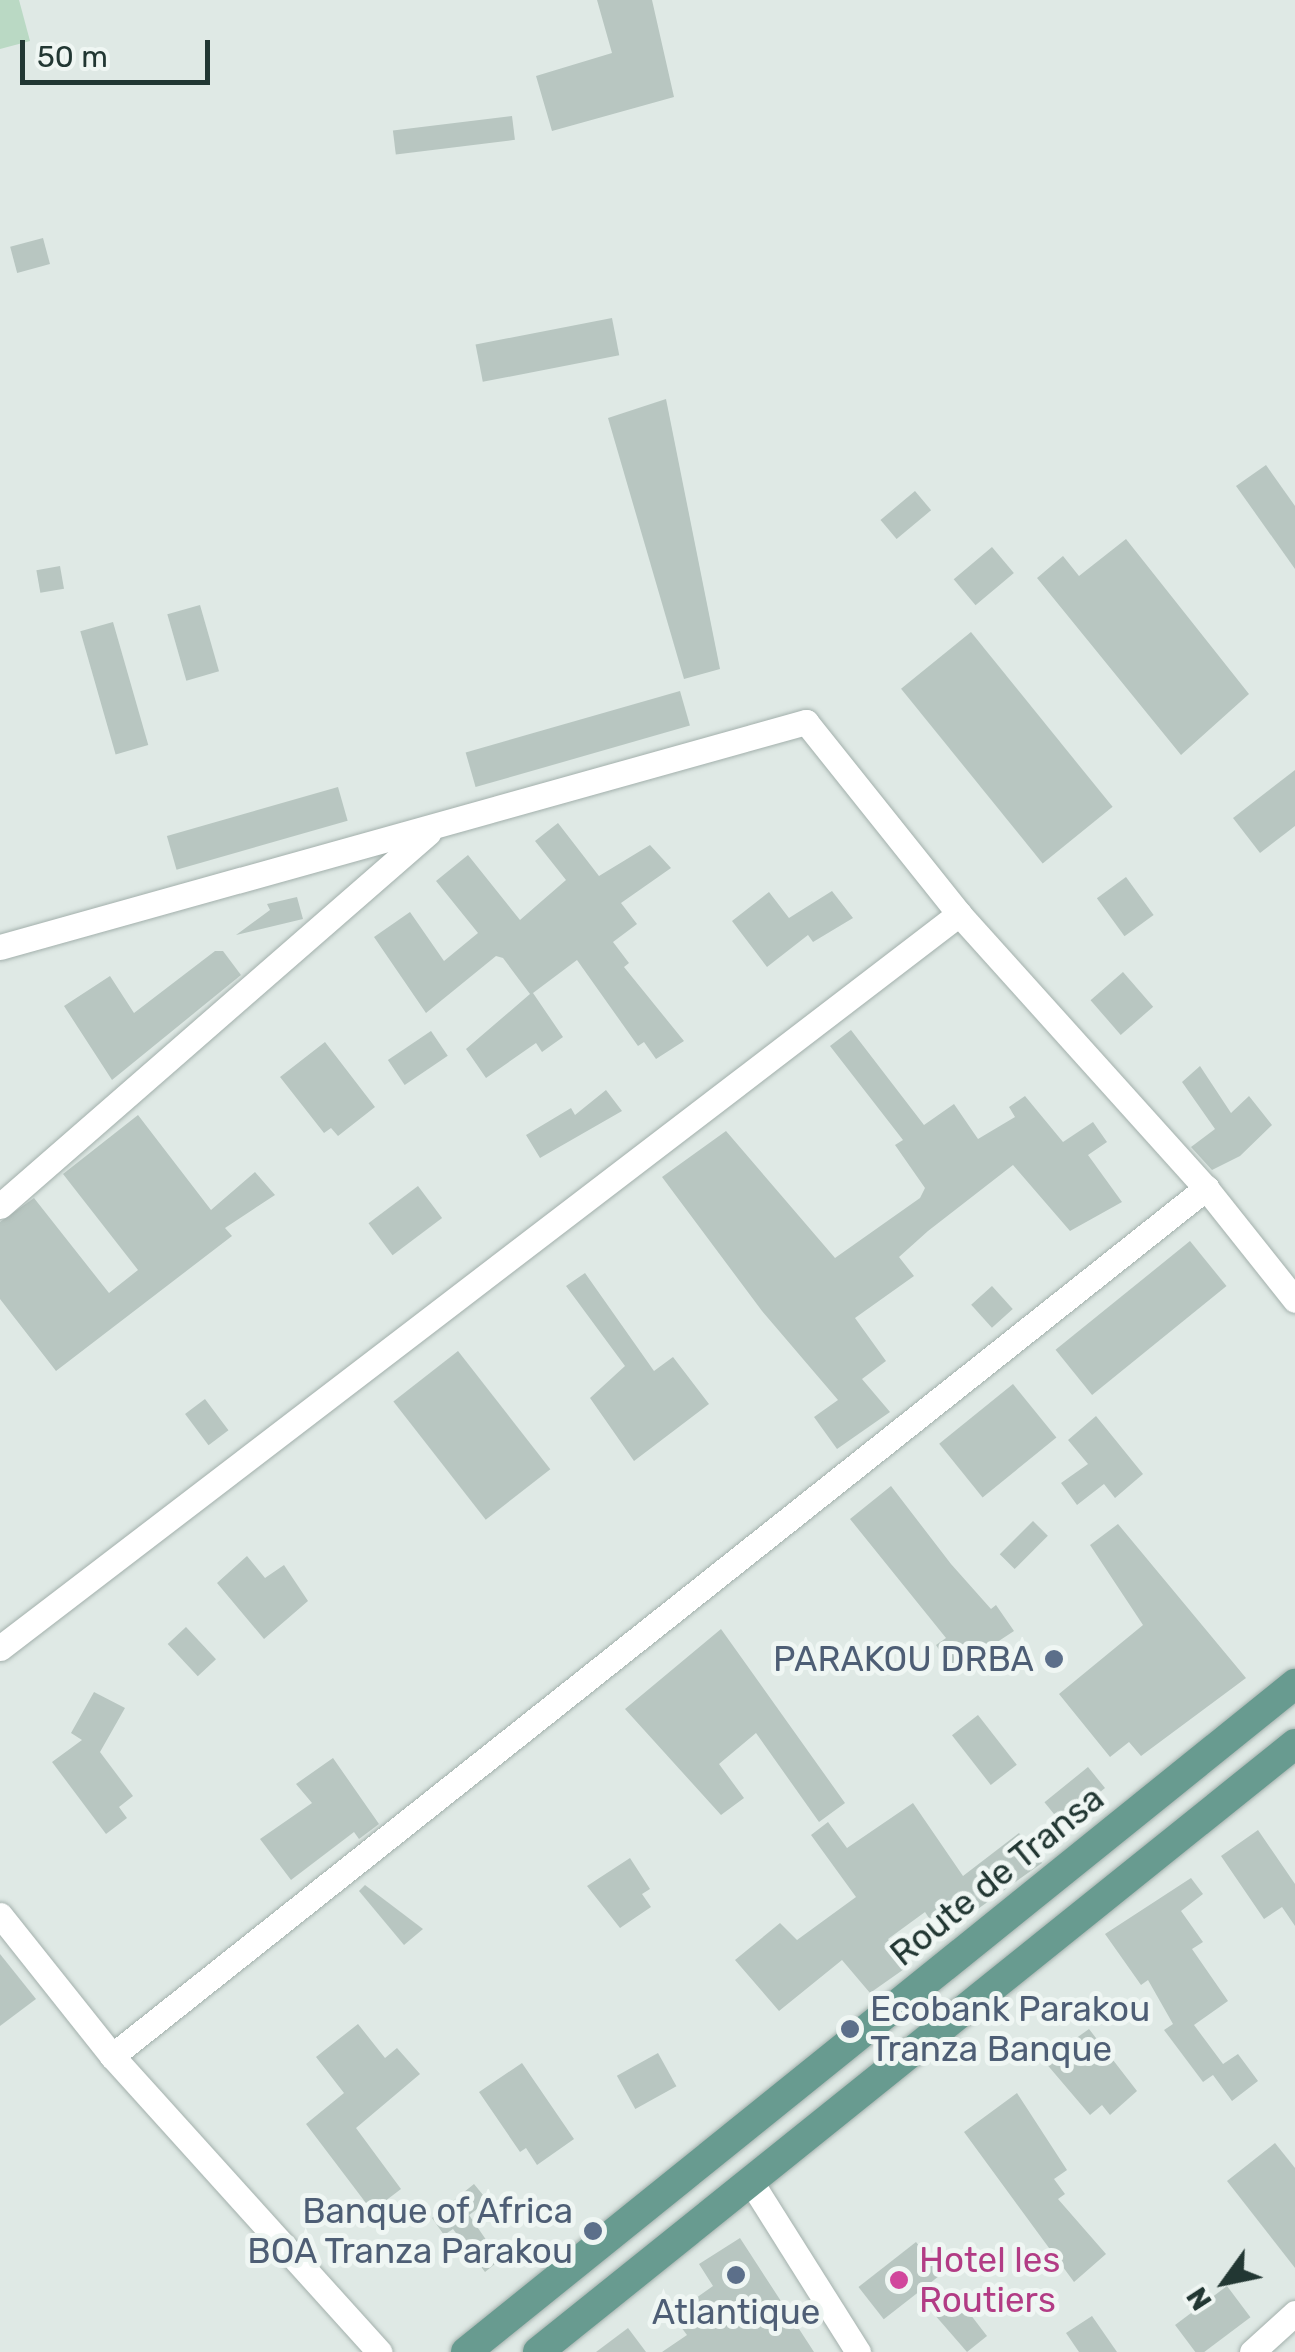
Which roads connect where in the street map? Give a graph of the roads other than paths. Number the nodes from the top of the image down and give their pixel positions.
1 (436, 826) junction
2 (959, 914) junction
3 (0, 946) edge
4 (1206, 1188) junction
5 (0, 1206) edge
6 (1295, 1300) edge
7 (0, 1648) edge
8 (1295, 1684) edge
9 (1295, 1744) edge
10 (0, 1915) edge
11 (112, 2056) junction
12 (751, 2182) junction
13 (1295, 2313) edge
14 (379, 2352) edge
15 (466, 2352) edge
16 (538, 2352) edge
17 (858, 2352) edge
18 (1252, 2352) edge

1 - 2 street
1 - 3 street
1 - 5 street
2 - 4 street
2 - 7 street
4 - 6 street
4 - 11 street
8 - 15 main road, Route de Transa
9 - 12 main road
10 - 11 street
11 - 14 street
12 - 16 main road
12 - 17 street
13 - 18 street

